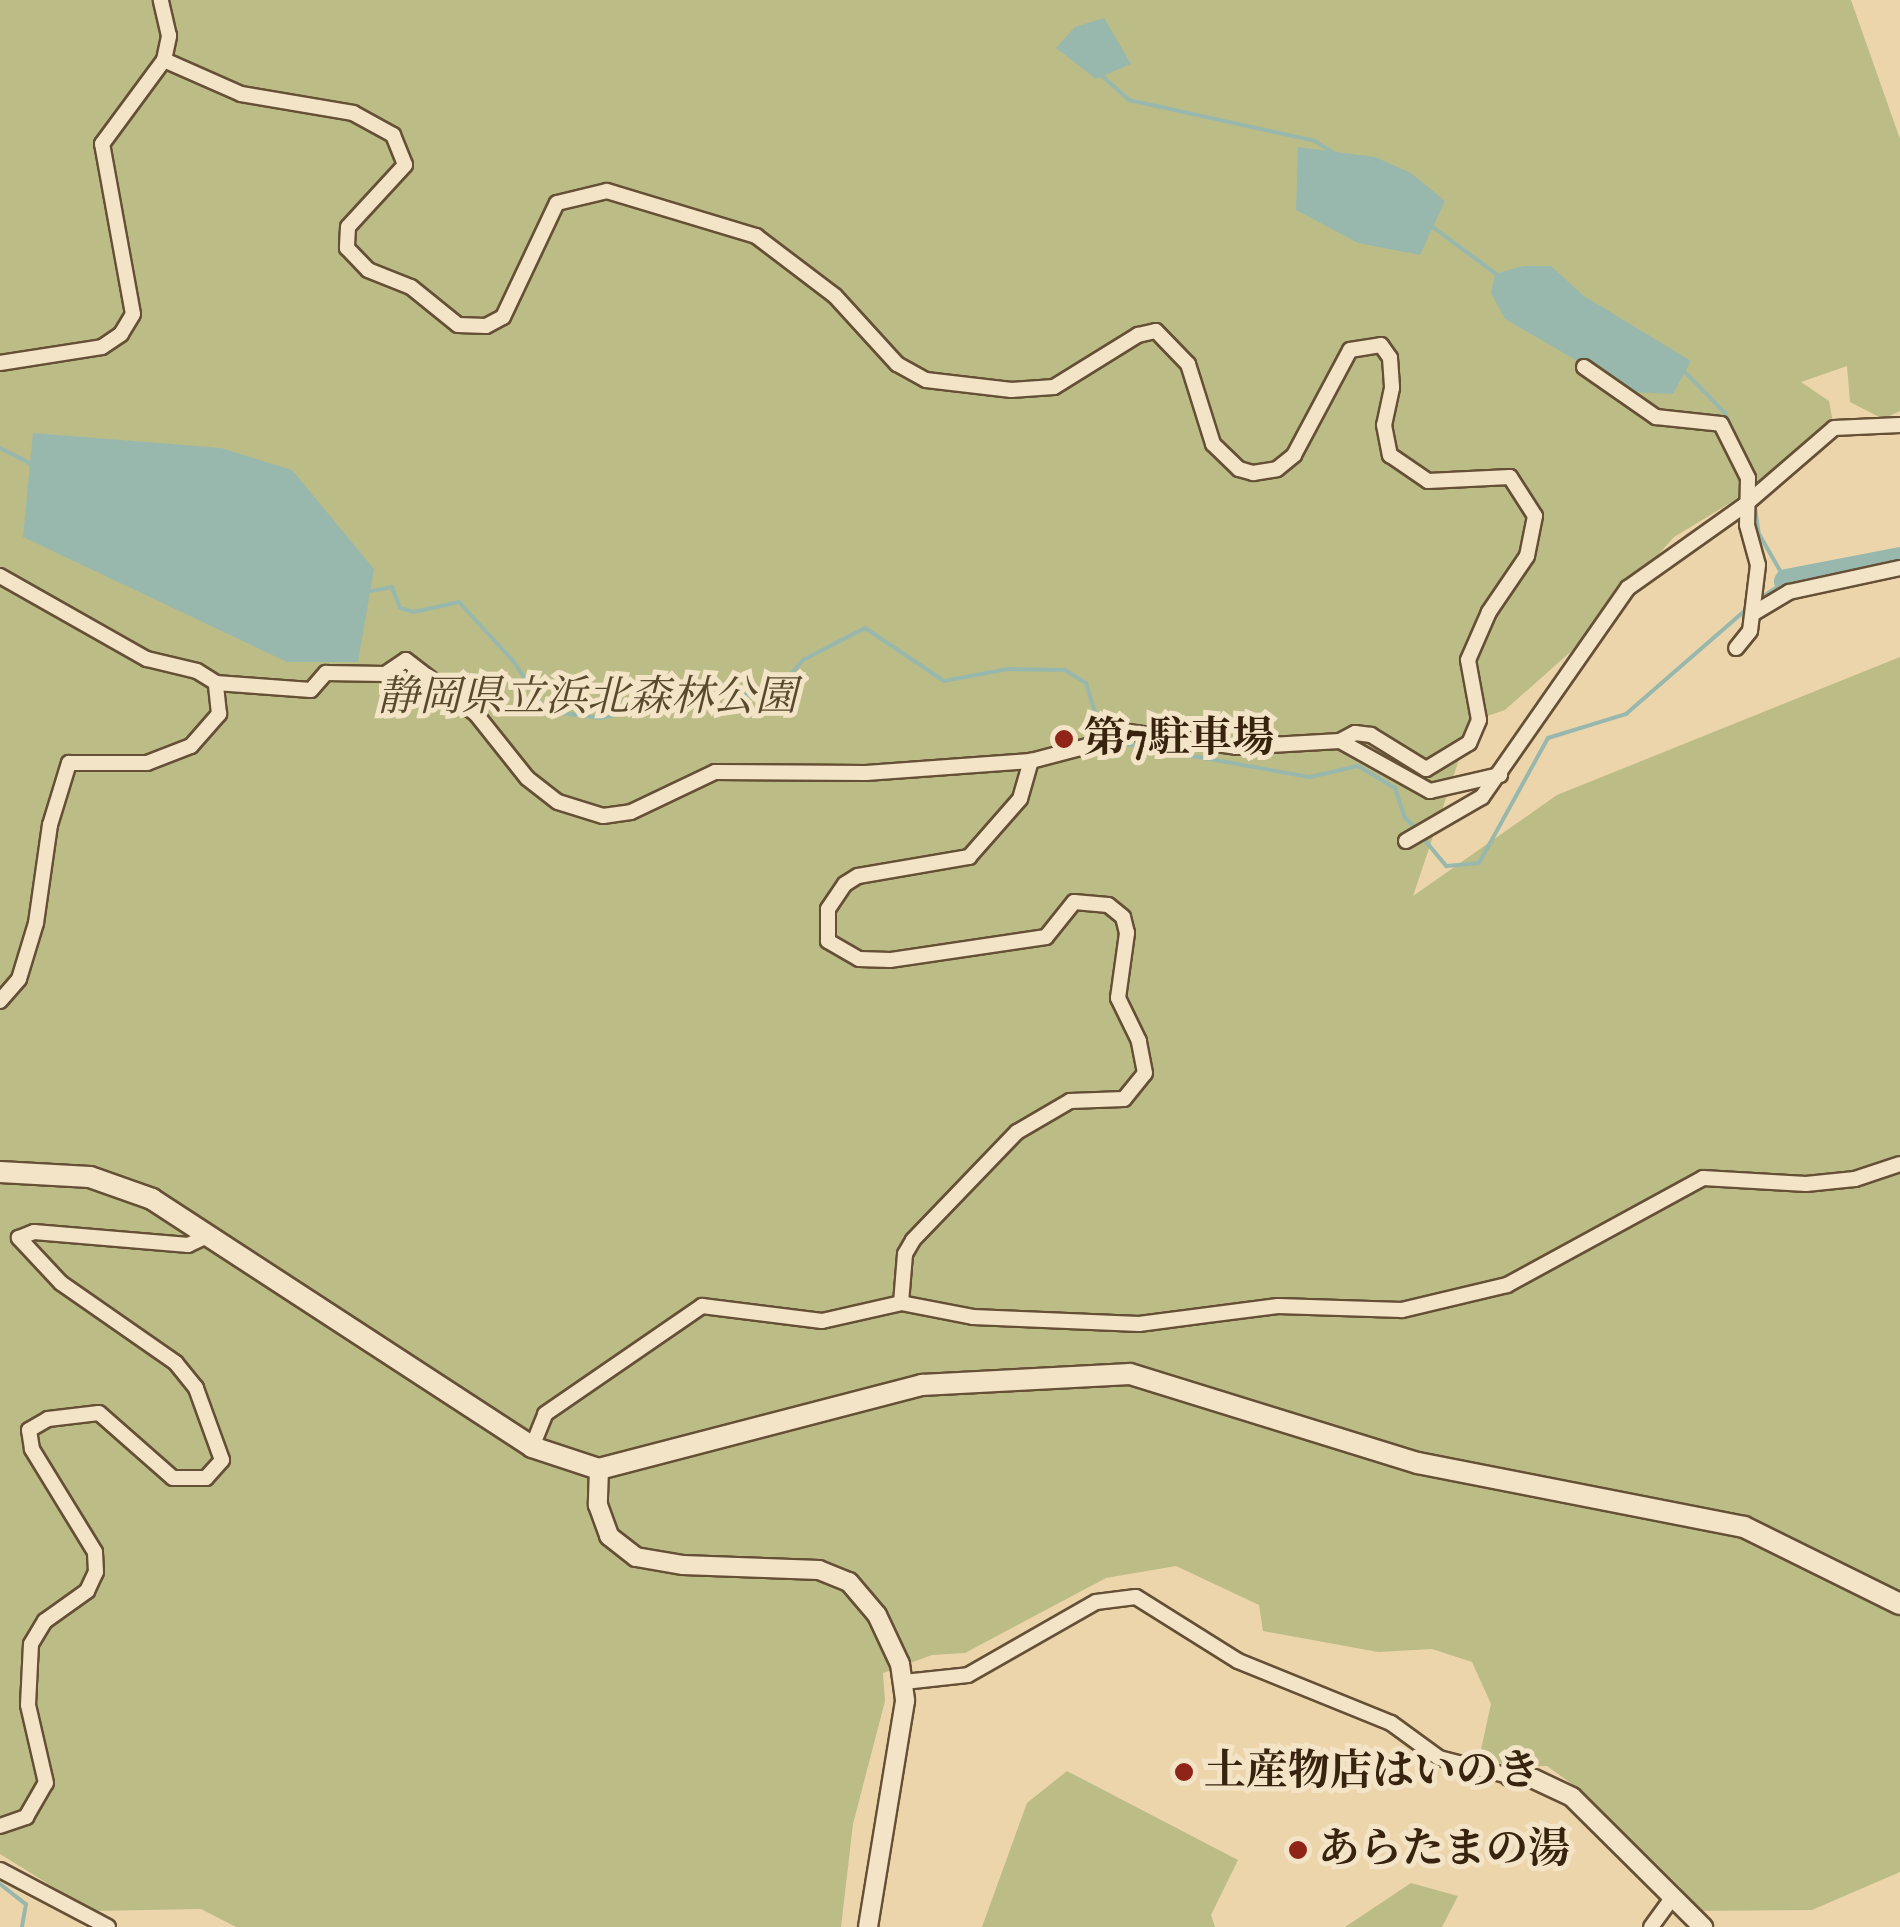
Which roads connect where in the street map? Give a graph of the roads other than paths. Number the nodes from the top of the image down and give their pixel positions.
1 (161, 0) edge
2 (164, 60) junction
3 (0, 363) edge
4 (1584, 366) dead end
5 (1900, 426) edge
6 (1751, 500) junction
7 (1900, 568) edge
8 (0, 576) edge
9 (1754, 612) junction
10 (1736, 648) dead end
11 (216, 683) junction
12 (1340, 741) junction
13 (1031, 762) junction
14 (1500, 774) junction
15 (1414, 835) dead end
16 (0, 1001) edge
17 (1900, 1164) edge
18 (0, 1172) edge
19 (205, 1237) junction
20 (901, 1304) junction
21 (532, 1447) junction
22 (598, 1469) junction
23 (1900, 1604) edge
24 (904, 1682) junction
25 (1509, 1776) joint
26 (0, 1826) edge
27 (0, 1870) edge
28 (1673, 1897) junction
29 (108, 1927) edge
30 (868, 1927) edge
31 (1652, 1927) edge
32 (1703, 1927) edge

1 - 2 street
2 - 3 street
2 - 12 street
4 - 6 street
5 - 6 street
6 - 9 street
6 - 14 street
7 - 9 street
8 - 11 street
9 - 10 street
11 - 13 street
11 - 16 street
12 - 13 street
12 - 14 street
13 - 20 street
14 - 15 street
17 - 20 street
18 - 19 main road
19 - 21 main road
19 - 26 street
20 - 21 street
21 - 22 main road
22 - 23 main road
22 - 24 street
24 - 25 street
24 - 30 street
25 - 28 street
27 - 29 street
28 - 31 street
28 - 32 street

